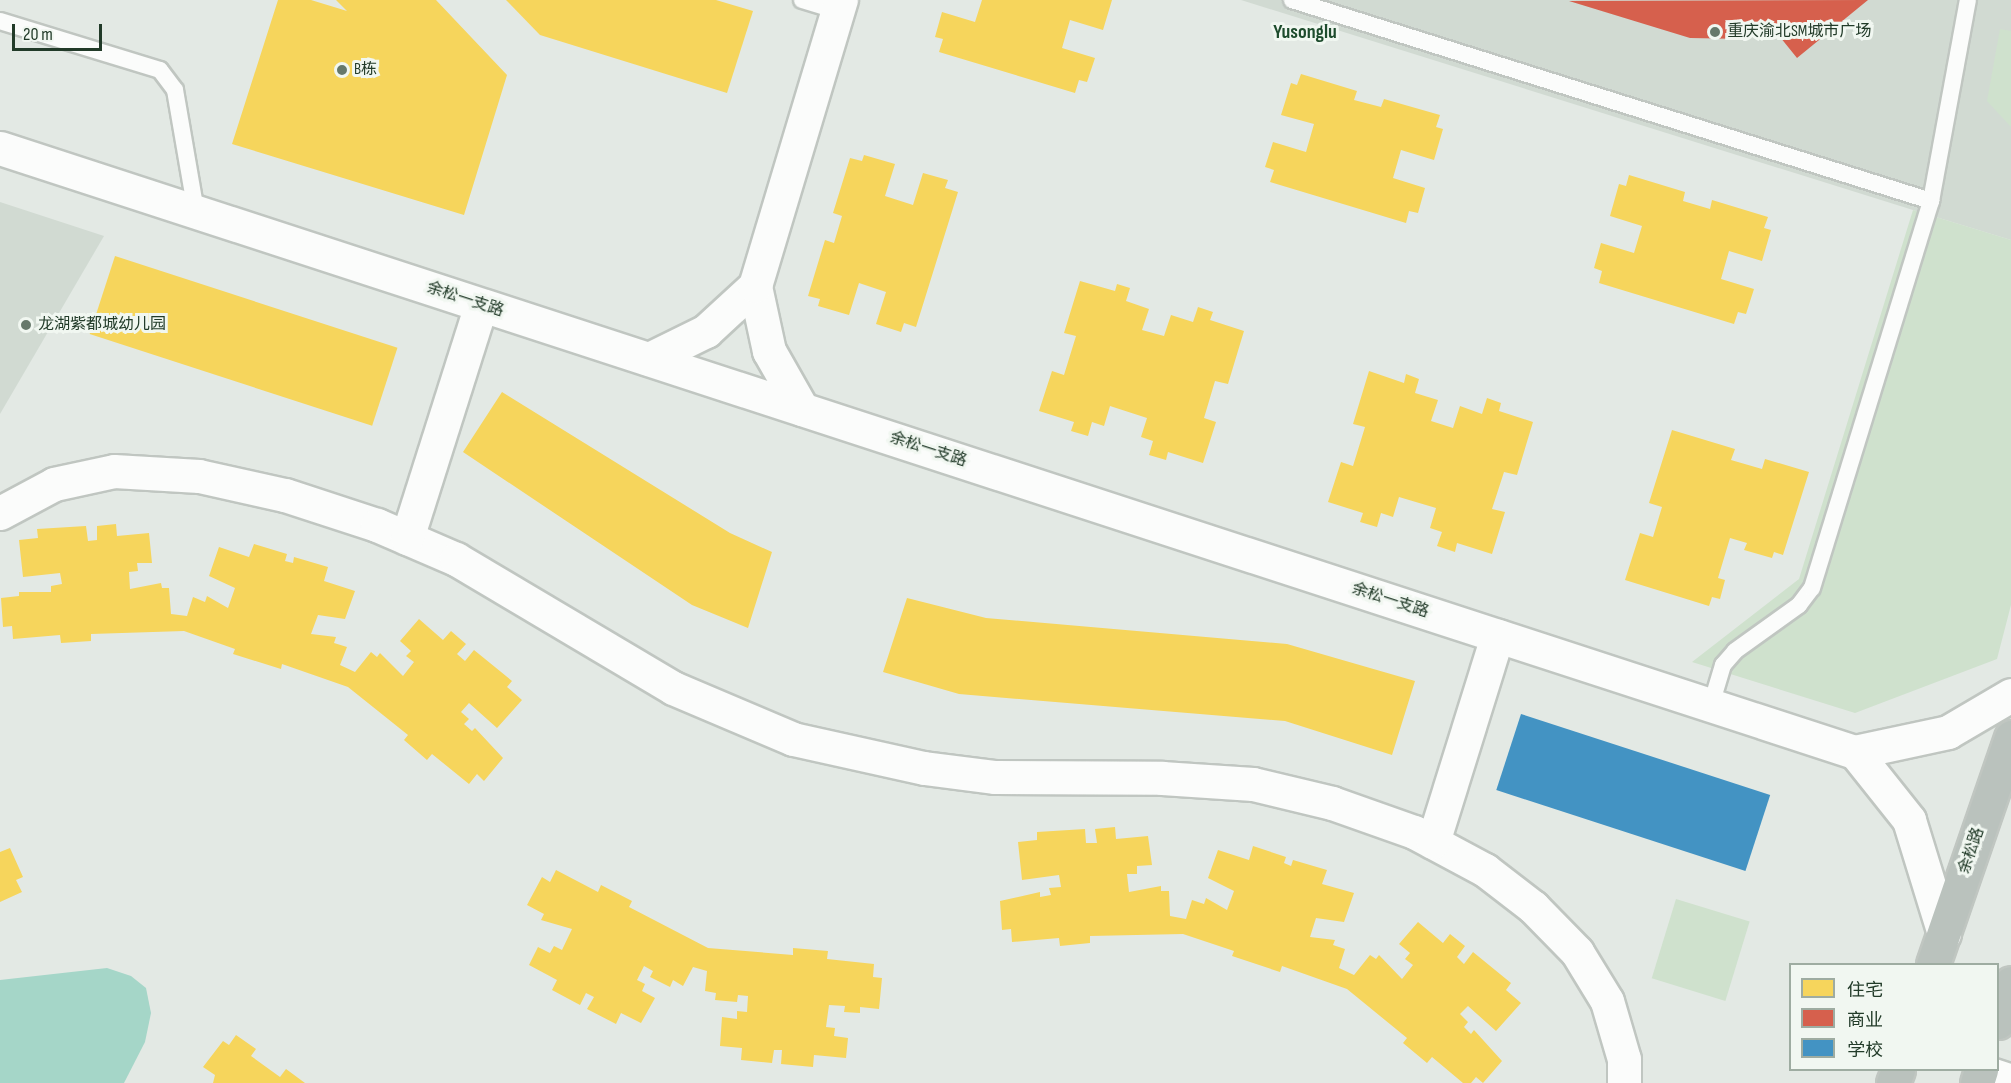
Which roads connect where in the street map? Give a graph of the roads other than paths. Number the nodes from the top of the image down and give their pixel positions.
1 (802, 0) edge
2 (1292, 0) edge
3 (1968, 0) edge
4 (840, 5) edge
5 (0, 21) edge
6 (0, 148) edge
7 (1931, 201) junction
8 (196, 212) junction
9 (755, 286) junction
10 (481, 305) junction
11 (649, 359) junction
12 (802, 409) junction
13 (0, 513) edge
14 (407, 538) junction
15 (1497, 636) junction
16 (2011, 695) edge
17 (1711, 705) junction
18 (2011, 737) edge
19 (1855, 752) junction
20 (1433, 842) junction
21 (1944, 934) junction
22 (1933, 963) edge
23 (2011, 983) edge
24 (1999, 1019) edge
25 (1624, 1083) edge

1 - 4 lane
2 - 7 lane
3 - 7 lane
4 - 9 street
5 - 8 lane
6 - 8 street, 余松一支路
7 - 17 lane
8 - 10 street, 余松一支路
9 - 11 street
9 - 12 street
10 - 11 street, 余松一支路
10 - 14 street
11 - 12 street, 余松一支路
12 - 15 street, 余松一支路
13 - 14 street
14 - 20 street
15 - 17 street, 余松一支路
15 - 20 street
16 - 19 street
17 - 19 street, 余松一支路
18 - 21 highway, 余松路
19 - 21 street
20 - 25 street
21 - 22 highway, 余松路
23 - 24 highway

